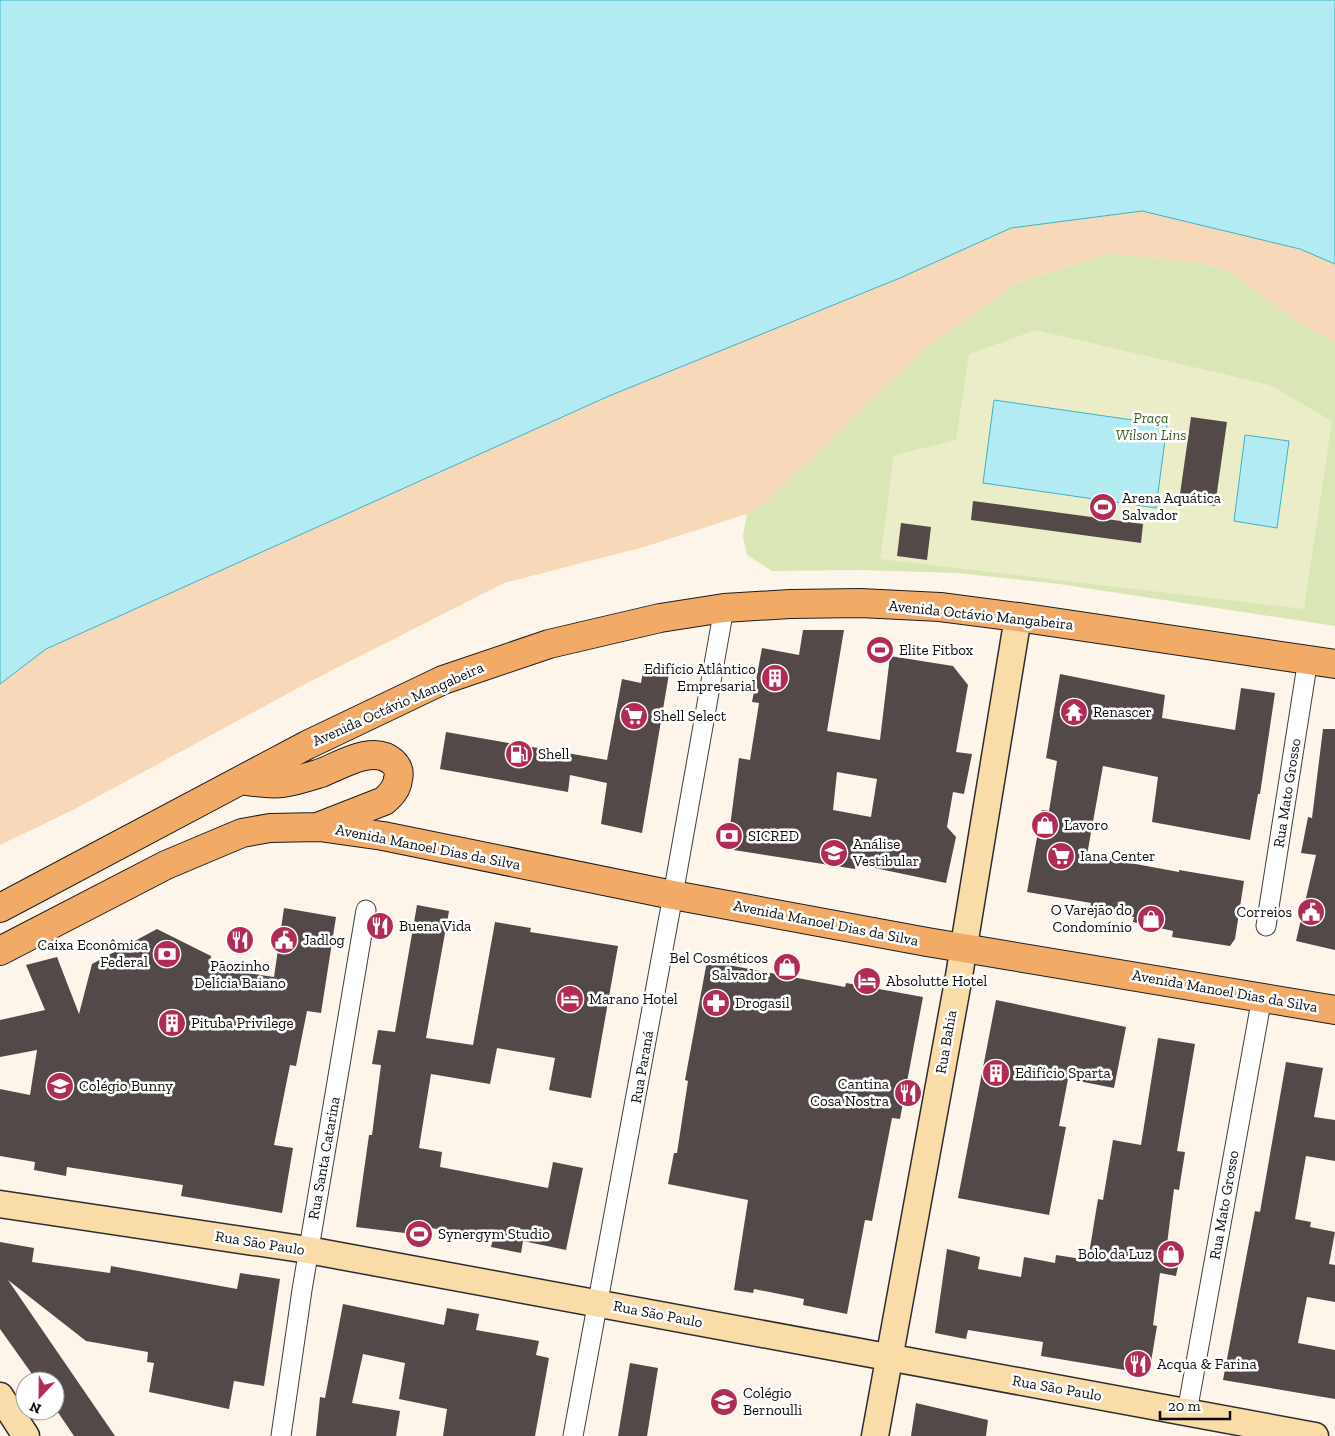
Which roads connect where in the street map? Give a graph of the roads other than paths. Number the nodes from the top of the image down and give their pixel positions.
1 (724, 608) junction
2 (1018, 617) junction
3 (1308, 660) junction
4 (1335, 664) edge
5 (241, 780) junction
6 (319, 827) junction
7 (674, 895) junction
8 (0, 908) edge
9 (366, 910) dead end
10 (1266, 926) dead end
11 (964, 947) junction
12 (0, 951) edge
13 (1262, 997) junction
14 (1335, 1010) edge
15 (0, 1204) edge
16 (308, 1250) junction
17 (598, 1303) junction
18 (888, 1357) junction
19 (0, 1396) edge
20 (1187, 1412) junction
21 (26, 1436) edge
22 (281, 1436) edge
23 (573, 1436) edge
24 (875, 1436) edge
25 (1315, 1436) edge

1 - 2 main road, Avenida Octávio Mangabeira
1 - 5 main road, Avenida Octávio Mangabeira
1 - 7 street, Rua Paraná
2 - 3 main road, Avenida Octávio Mangabeira
2 - 11 street, Rua Bahia
3 - 4 main road, Avenida Octávio Mangabeira
3 - 10 street, Rua Mato Grosso
5 - 6 main road
5 - 8 main road, Avenida Octávio Mangabeira
6 - 7 main road, Avenida Manoel Dias da Silva
6 - 12 main road
7 - 11 main road, Avenida Manoel Dias da Silva
7 - 17 street, Rua Paraná
9 - 16 street, Rua Santa Catarina
11 - 13 main road, Avenida Manoel Dias da Silva
11 - 18 street, Rua Bahia
13 - 14 main road, Avenida Manoel Dias da Silva
13 - 20 street, Rua Mato Grosso
15 - 16 street, Rua São Paulo
16 - 17 street, Rua São Paulo
16 - 22 street, Rua Santa Catarina
17 - 18 street, Rua São Paulo
17 - 23 street, Rua Paraná
18 - 20 street, Rua São Paulo
18 - 24 street, Rua Bahia
19 - 21 street
20 - 25 street, Rua São Paulo

